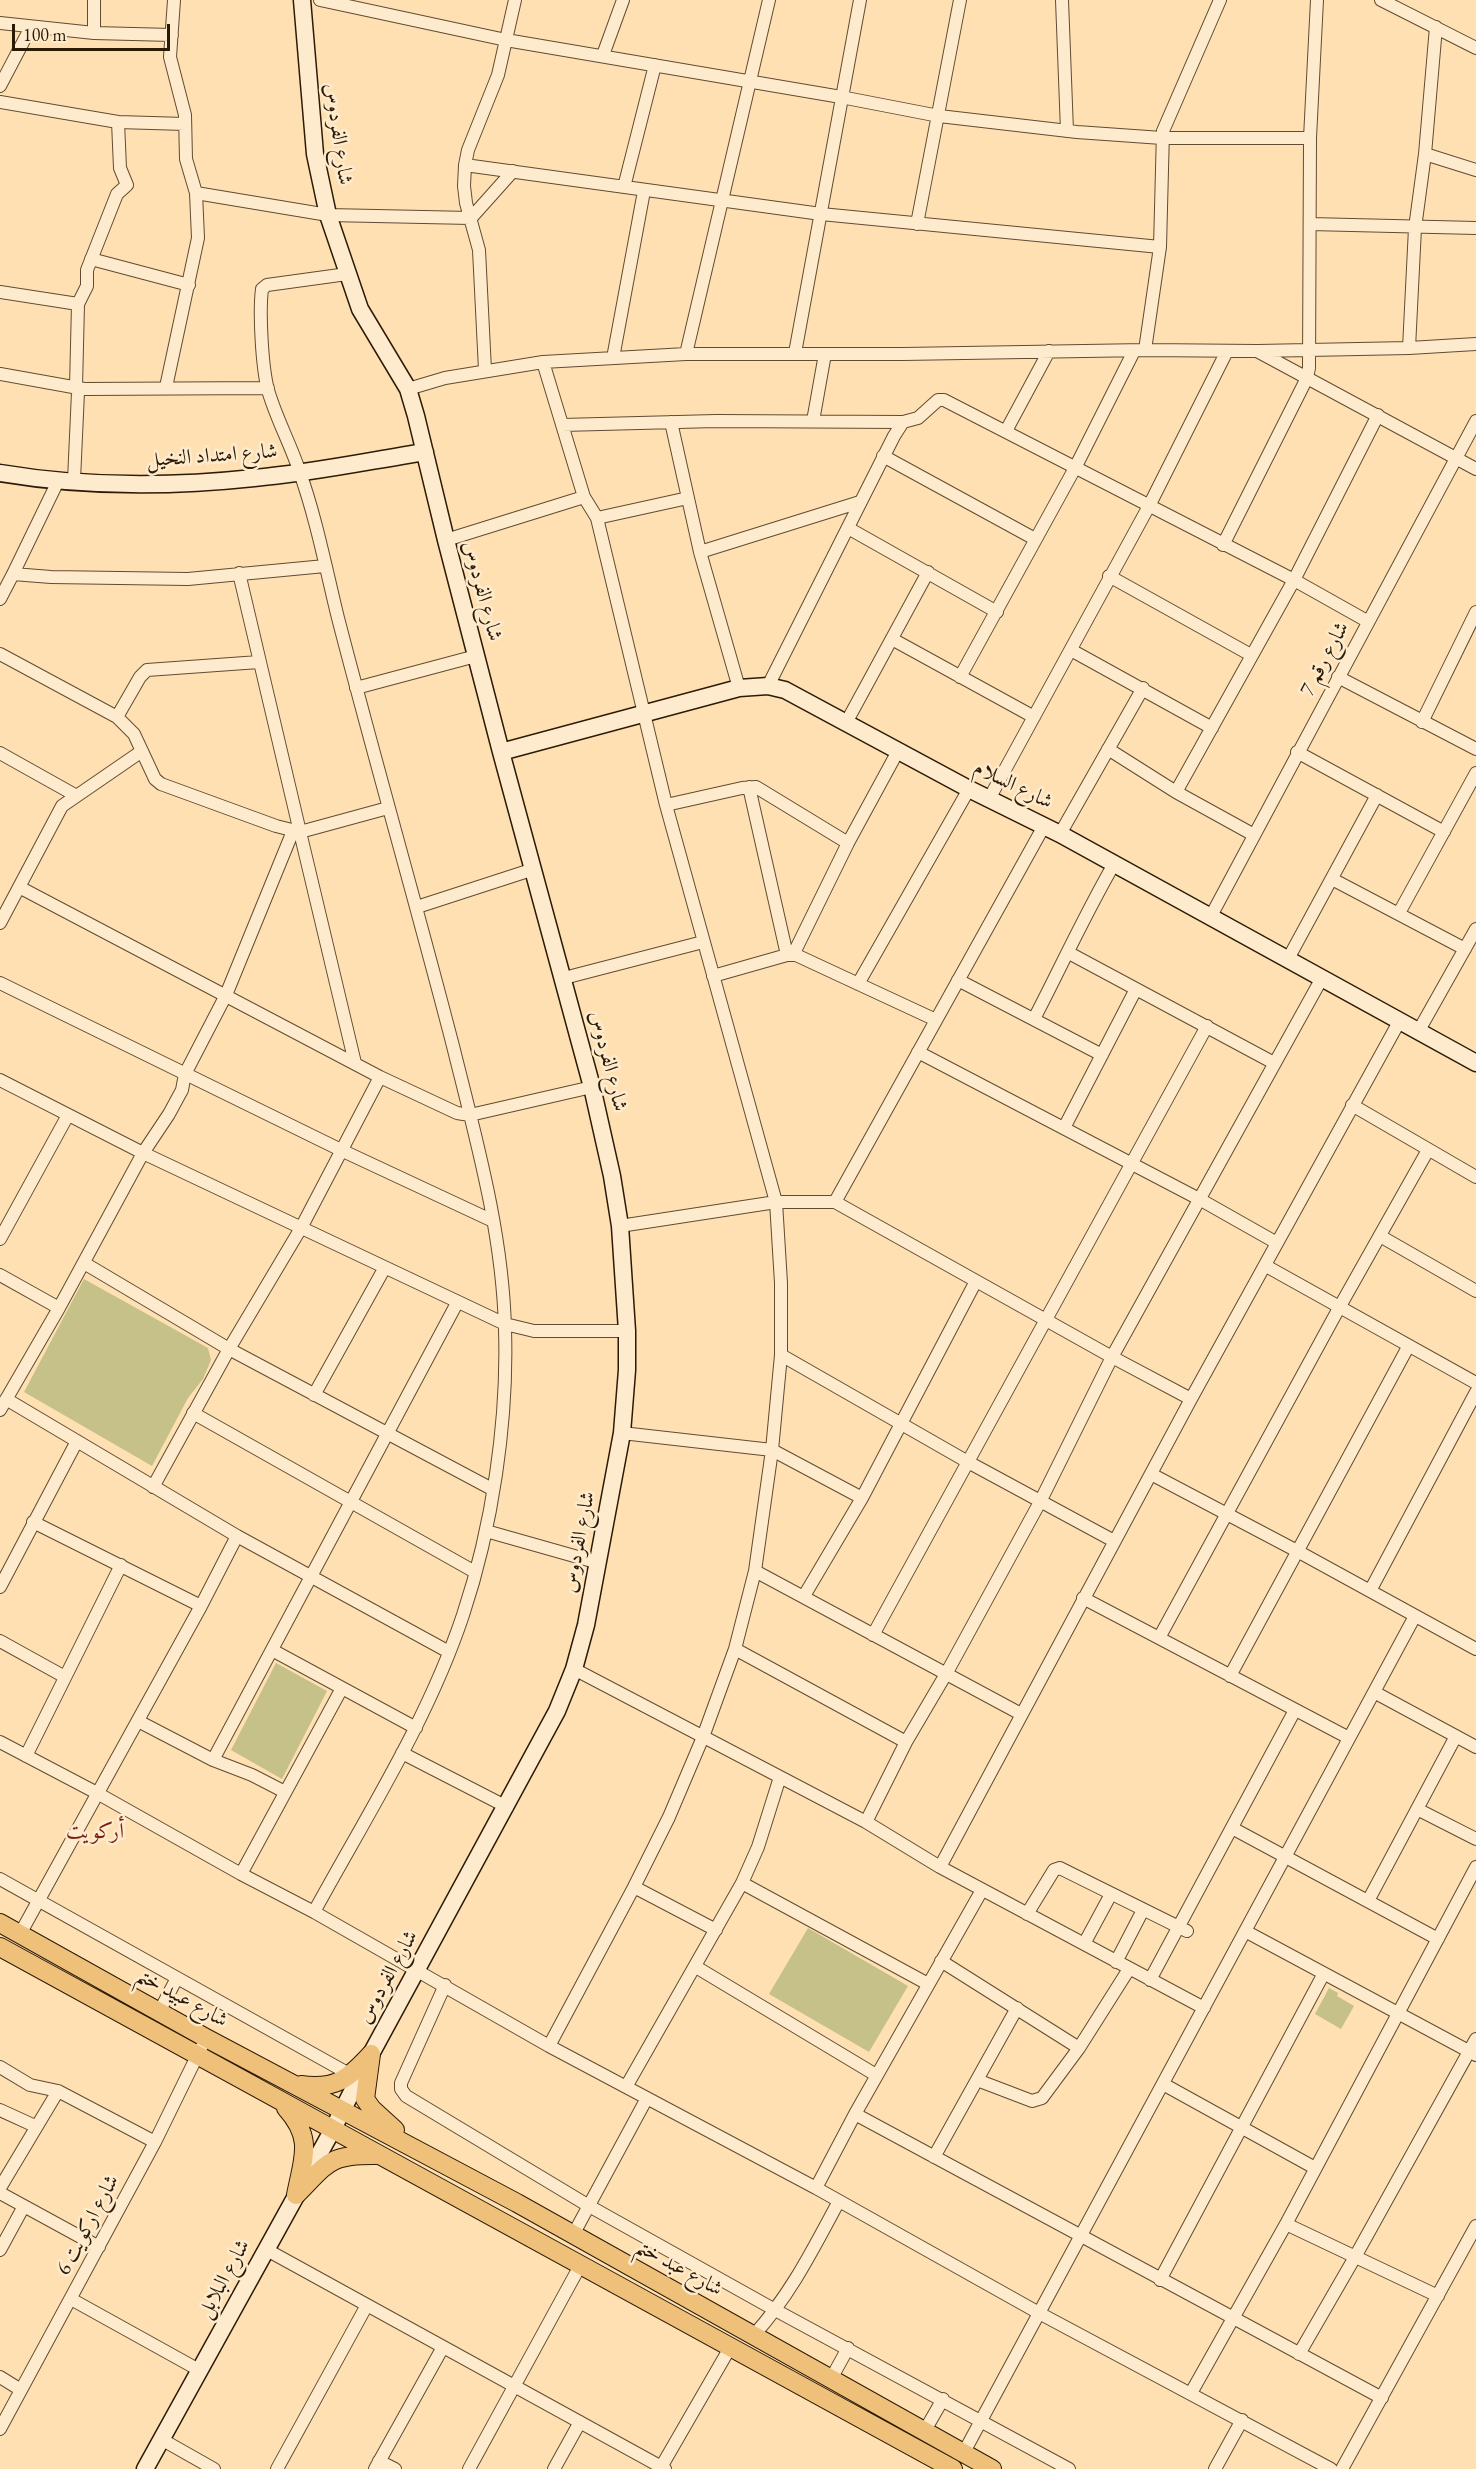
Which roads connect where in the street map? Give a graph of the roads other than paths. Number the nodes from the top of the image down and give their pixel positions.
1 (94, 0) edge
2 (174, 0) edge
3 (302, 0) edge
4 (320, 0) edge
5 (515, 0) edge
6 (623, 0) edge
7 (769, 0) edge
8 (860, 0) edge
9 (960, 0) edge
10 (1062, 0) edge
11 (1220, 0) edge
12 (1317, 0) edge
13 (1381, 0) edge
14 (378, 6) edge
15 (0, 23) edge
16 (31, 27) junction
17 (1436, 27) junction
18 (94, 33) junction
19 (172, 35) junction
20 (506, 40) junction
21 (1476, 48) edge
22 (603, 55) junction
23 (656, 65) junction
24 (751, 82) junction
25 (0, 86) edge
26 (841, 97) junction
27 (0, 102) edge
28 (939, 117) junction
29 (118, 122) junction
30 (185, 124) junction
31 (1066, 131) junction
32 (1162, 138) junction
33 (1310, 138) junction
34 (1425, 154) junction
35 (465, 165) junction
36 (513, 171) junction
37 (1476, 171) edge
38 (624, 187) junction
39 (644, 190) junction
40 (196, 193) junction
41 (723, 199) junction
42 (821, 214) junction
43 (328, 215) junction
44 (471, 218) junction
45 (917, 224) junction
46 (1310, 224) junction
47 (1415, 228) junction
48 (1476, 228) edge
49 (1160, 247) junction
50 (91, 259) junction
51 (347, 274) junction
52 (189, 285) junction
53 (0, 292) edge
54 (78, 304) junction
55 (1476, 344) edge
56 (1408, 348) junction
57 (1140, 350) junction
58 (1049, 351) junction
59 (1227, 351) junction
60 (1257, 351) junction
61 (1311, 351) junction
62 (795, 353) junction
63 (686, 354) junction
64 (825, 354) junction
65 (613, 358) junction
66 (543, 362) junction
67 (485, 370) junction
68 (0, 374) edge
69 (1307, 378) junction
70 (76, 387) junction
71 (166, 387) junction
72 (268, 388) junction
73 (408, 389) junction
74 (1378, 416) junction
75 (813, 421) junction
76 (1476, 421) edge
77 (671, 422) junction
78 (903, 422) junction
79 (562, 425) junction
80 (1006, 431) junction
81 (425, 452) junction
82 (884, 456) junction
83 (1455, 458) junction
84 (1075, 468) junction
85 (1476, 470) edge
86 (300, 472) junction
87 (0, 473) edge
88 (66, 480) junction
89 (584, 497) junction
90 (688, 498) junction
91 (860, 502) junction
92 (1149, 506) junction
93 (597, 518) junction
94 (848, 528) junction
95 (446, 540) junction
96 (1035, 540) junction
97 (1223, 545) junction
98 (700, 552) junction
99 (325, 566) junction
100 (928, 572) junction
101 (239, 573) junction
102 (13, 574) junction
103 (1109, 576) junction
104 (1294, 580) junction
105 (0, 599) edge
106 (997, 612) junction
107 (1476, 612) edge
108 (1367, 621) junction
109 (892, 639) junction
110 (1071, 650) junction
111 (0, 654) edge
112 (1251, 655) junction
113 (476, 656) junction
114 (259, 662) junction
115 (1338, 676) junction
116 (960, 677) junction
117 (768, 686) junction
118 (356, 688) junction
119 (739, 688) junction
120 (1143, 688) junction
121 (643, 714) junction
122 (117, 717) junction
123 (1034, 717) junction
124 (1422, 722) junction
125 (846, 723) junction
126 (1212, 728) junction
127 (1108, 749) junction
128 (1476, 749) edge
129 (142, 751) junction
130 (898, 751) junction
131 (501, 752) junction
132 (1297, 752) junction
133 (0, 753) edge
134 (1476, 772) edge
135 (749, 787) junction
136 (969, 789) junction
137 (1176, 792) junction
138 (75, 795) junction
139 (1377, 795) junction
140 (989, 799) junction
141 (666, 805) junction
142 (388, 808) junction
143 (1044, 825) junction
144 (297, 831) junction
145 (1444, 832) junction
146 (1060, 834) junction
147 (1254, 835) junction
148 (848, 843) junction
149 (1114, 864) junction
150 (534, 869) junction
151 (1332, 879) junction
152 (19, 887) junction
153 (417, 907) junction
154 (1399, 913) junction
155 (1210, 916) junction
156 (0, 923) edge
157 (1476, 929) edge
158 (703, 942) junction
159 (1465, 949) junction
160 (1069, 953) junction
161 (790, 955) junction
162 (1288, 958) junction
163 (712, 976) junction
164 (564, 978) junction
165 (1322, 978) junction
166 (958, 980) junction
167 (0, 983) edge
168 (858, 984) junction
169 (1136, 989) junction
170 (226, 995) junction
171 (1034, 1019) junction
172 (936, 1020) junction
173 (1399, 1022) junction
174 (1207, 1026) junction
175 (1418, 1032) junction
176 (918, 1052) junction
177 (1102, 1055) junction
178 (355, 1063) junction
179 (1274, 1063) junction
180 (1476, 1064) edge
181 (185, 1074) junction
182 (380, 1077) junction
183 (0, 1080) edge
184 (592, 1087) junction
185 (1352, 1106) junction
186 (68, 1115) junction
187 (470, 1115) junction
188 (1064, 1128) junction
189 (343, 1150) junction
190 (1428, 1150) junction
191 (143, 1153) junction
192 (1131, 1164) junction
193 (1476, 1177) edge
194 (1201, 1200) junction
195 (776, 1202) junction
196 (836, 1202) junction
197 (493, 1221) junction
198 (620, 1226) junction
199 (301, 1228) junction
200 (1380, 1236) junction
201 (0, 1239) edge
202 (1277, 1243) junction
203 (84, 1263) junction
204 (1266, 1266) junction
205 (384, 1269) junction
206 (0, 1275) edge
207 (976, 1281) junction
208 (1476, 1291) edge
209 (457, 1303) junction
210 (59, 1308) junction
211 (1339, 1308) junction
212 (1045, 1320) junction
213 (505, 1324) junction
214 (627, 1331) junction
215 (1408, 1347) junction
216 (229, 1348) junction
217 (781, 1355) junction
218 (1112, 1357) junction
219 (1476, 1383) edge
220 (1476, 1392) edge
221 (314, 1395) junction
222 (1191, 1399) junction
223 (3, 1404) edge
224 (193, 1413) junction
225 (902, 1425) junction
226 (622, 1433) junction
227 (388, 1434) junction
228 (76, 1441) junction
229 (772, 1450) junction
230 (968, 1462) junction
231 (1151, 1474) junction
232 (153, 1487) junction
233 (492, 1489) junction
234 (862, 1498) junction
235 (351, 1502) junction
236 (1040, 1502) junction
237 (1227, 1513) junction
238 (33, 1522) junction
239 (486, 1531) junction
240 (237, 1536) junction
241 (1114, 1541) junction
242 (1299, 1552) junction
243 (599, 1563) junction
244 (121, 1565) junction
245 (755, 1570) junction
246 (475, 1572) junction
247 (310, 1577) junction
248 (0, 1587) edge
249 (1371, 1591) junction
250 (804, 1596) junction
251 (1083, 1598) junction
252 (201, 1606) junction
253 (1415, 1616) junction
254 (873, 1635) junction
255 (1160, 1638) junction
256 (0, 1641) edge
257 (735, 1649) junction
258 (1476, 1649) edge
259 (272, 1650) junction
260 (449, 1652) junction
261 (574, 1669) junction
262 (946, 1674) junction
263 (1230, 1676) junction
264 (65, 1677) junction
265 (342, 1688) junction
266 (1374, 1692) junction
267 (1295, 1710) junction
268 (1021, 1714) junction
269 (138, 1721) junction
270 (416, 1728) junction
271 (1456, 1736) junction
272 (703, 1737) junction
273 (1349, 1738) junction
274 (0, 1742) edge
275 (906, 1742) junction
276 (1476, 1748) edge
277 (402, 1754) junction
278 (26, 1756) junction
279 (213, 1760) junction
280 (780, 1777) junction
281 (285, 1792) junction
282 (97, 1793) junction
283 (507, 1807) junction
284 (1417, 1809) junction
285 (866, 1822) junction
286 (1232, 1828) junction
287 (1476, 1839) edge
288 (1286, 1856) junction
289 (940, 1867) junction
290 (1476, 1867) edge
291 (241, 1874) junction
292 (0, 1879) edge
293 (742, 1883) junction
294 (634, 1887) junction
295 (982, 1890) junction
296 (1111, 1894) junction
297 (38, 1900) junction
298 (1368, 1901) junction
299 (1143, 1910) junction
300 (314, 1912) junction
301 (1027, 1914) junction
302 (0, 1923) edge
303 (1183, 1929) junction
304 (716, 1930) junction
305 (1245, 1931) junction
306 (20, 1934) junction
307 (1438, 1939) junction
308 (1084, 1944) junction
309 (2, 1952) edge
310 (941, 1961) junction
311 (1116, 1962) junction
312 (696, 1967) junction
313 (1129, 1969) junction
314 (417, 1970) junction
315 (1323, 1974) junction
316 (177, 1978) junction
317 (1150, 1980) junction
318 (928, 1984) junction
319 (445, 1985) junction
320 (1017, 2007) junction
321 (1204, 2008) junction
322 (159, 2012) junction
323 (1398, 2013) junction
324 (206, 2038) junction
325 (1476, 2039) edge
326 (549, 2046) junction
327 (1079, 2048) junction
328 (371, 2054) junction
329 (1473, 2054) edge
330 (198, 2056) junction
331 (0, 2067) edge
332 (876, 2074) junction
333 (351, 2076) junction
334 (977, 2079) junction
335 (291, 2083) junction
336 (1163, 2084) junction
337 (626, 2087) junction
338 (58, 2091) junction
339 (647, 2098) junction
340 (280, 2101) junction
341 (0, 2110) edge
342 (343, 2110) junction
343 (855, 2114) junction
344 (35, 2126) junction
345 (1242, 2127) junction
346 (333, 2129) junction
347 (155, 2142) junction
348 (422, 2152) junction
349 (384, 2155) junction
350 (934, 2157) junction
351 (1315, 2168) junction
352 (816, 2188) junction
353 (0, 2190) edge
354 (296, 2195) junction
355 (839, 2201) junction
356 (24, 2206) junction
357 (589, 2206) junction
358 (1286, 2224) junction
359 (1476, 2226) edge
360 (573, 2235) junction
361 (1079, 2236) junction
362 (99, 2247) junction
363 (1471, 2249) edge
364 (0, 2250) edge
365 (267, 2250) junction
366 (1355, 2257) junction
367 (581, 2264) junction
368 (1160, 2280) junction
369 (1438, 2296) junction
370 (71, 2299) junction
371 (368, 2305) junction
372 (777, 2311) junction
373 (1039, 2313) junction
374 (1232, 2318) junction
375 (754, 2335) junction
376 (731, 2346) junction
377 (442, 2347) junction
378 (848, 2348) junction
379 (1299, 2354) junction
380 (199, 2370) junction
381 (0, 2377) edge
382 (831, 2379) junction
383 (514, 2386) junction
384 (21, 2390) junction
385 (1191, 2393) junction
386 (1382, 2398) junction
387 (943, 2399) junction
388 (981, 2420) junction
389 (1242, 2421) junction
390 (580, 2422) junction
391 (0, 2429) edge
392 (924, 2432) junction
393 (161, 2439) junction
394 (958, 2461) edge
395 (377, 2465) edge
396 (662, 2468) edge
397 (145, 2469) edge
398 (214, 2469) edge
399 (276, 2469) edge
400 (395, 2469) edge
401 (469, 2469) edge
402 (554, 2469) edge
403 (992, 2469) edge
404 (1069, 2469) edge
405 (1215, 2469) edge
406 (1331, 2469) edge
407 (1342, 2469) edge

1 - 18 street
2 - 19 street
3 - 43 street, شارع الفردوس
4 - 14 street
5 - 20 street
6 - 22 street
7 - 24 street
8 - 26 street
9 - 28 street
10 - 31 street
11 - 32 street
12 - 33 street
13 - 17 street
14 - 20 street
15 - 16 street
16 - 18 street
16 - 25 street
17 - 21 street
17 - 34 street
18 - 19 street
19 - 30 street
20 - 22 street
20 - 35 street
22 - 23 street
23 - 24 street
23 - 38 street
24 - 26 street
24 - 41 street
26 - 28 street
26 - 42 street
27 - 29 street
28 - 31 street
28 - 45 street
29 - 30 street
29 - 50 street
30 - 40 street
31 - 32 street
32 - 33 street
32 - 49 street
33 - 46 street
34 - 37 street
34 - 47 street
35 - 36 street
35 - 44 street
36 - 38 street
36 - 44 street
38 - 39 street
39 - 41 street
39 - 65 street
40 - 43 street
40 - 52 street
41 - 42 street
41 - 63 street
42 - 45 street
42 - 62 street
43 - 44 street
43 - 51 street, شارع الفردوس
44 - 67 street
45 - 49 street
46 - 47 street
46 - 61 street
47 - 48 street
47 - 56 street
49 - 57 street
50 - 52 street
50 - 54 street
51 - 72 street
51 - 73 street, شارع الفردوس
52 - 71 street
53 - 54 street
54 - 70 street
55 - 56 street
56 - 61 street
57 - 58 street
57 - 59 street
57 - 84 street
58 - 64 street
58 - 80 street
59 - 60 street
59 - 92 street
60 - 61 street
60 - 69 street
61 - 69 street
62 - 63 street
62 - 64 street
63 - 65 street
64 - 75 street
65 - 66 street
66 - 67 street
66 - 79 street
67 - 73 street
68 - 70 street
69 - 74 street
69 - 97 street
70 - 71 street
70 - 88 street
71 - 72 street
72 - 86 street
73 - 81 street, شارع الفردوس
74 - 83 street
74 - 104 street
75 - 77 street
75 - 78 street
76 - 83 street, شارع رقم 7
77 - 79 street
77 - 90 street
78 - 80 street
78 - 82 street
79 - 89 street
80 - 84 street
81 - 86 street, شارع امتداد النخيل
81 - 95 street, شارع الفردوس
82 - 91 street
82 - 96 street
83 - 85 street
83 - 108 street, شارع رقم 7
84 - 92 street
84 - 96 street
86 - 88 street, شارع امتداد النخيل
86 - 99 street
87 - 88 street, شارع امتداد النخيل
88 - 102 street
89 - 93 street
89 - 95 street
90 - 93 street
90 - 98 street
91 - 94 street
91 - 98 street
92 - 97 street
92 - 103 street
93 - 121 street
94 - 100 street
94 - 117 street
95 - 113 street, شارع الفردوس
96 - 106 street
97 - 104 street
98 - 119 street
99 - 101 street
99 - 118 street
100 - 106 street
100 - 109 street
101 - 102 street
101 - 114 street
102 - 105 street
103 - 110 street
103 - 112 street
104 - 108 street
104 - 112 street
106 - 116 street
107 - 124 street
108 - 115 street, شارع رقم 7
109 - 116 street
109 - 125 street
110 - 120 street
110 - 123 street
111 - 122 street
112 - 126 street
113 - 118 street
113 - 131 street, شارع الفردوس
114 - 122 street
114 - 144 street
115 - 124 street
115 - 132 street, شارع رقم 7
116 - 123 street
117 - 119 street, شارع السلام
117 - 125 street, شارع السلام
118 - 142 street
119 - 121 street, شارع السلام
120 - 126 street
120 - 127 street
121 - 131 street, شارع السلام
121 - 141 street
122 - 129 street
123 - 140 street
124 - 128 street
125 - 130 street, شارع السلام
126 - 137 street
127 - 137 street
127 - 146 street
129 - 138 street
129 - 144 street
130 - 136 street, شارع السلام
130 - 148 street
131 - 150 street, شارع الفردوس
132 - 139 street
132 - 147 street, شارع رقم 7
133 - 138 street
134 - 145 street
135 - 141 street
135 - 148 street
135 - 161 street
136 - 140 street, شارع السلام
136 - 168 street
137 - 147 street
138 - 152 street
139 - 145 street
139 - 151 street
140 - 143 street, شارع السلام
141 - 158 street
142 - 144 street
142 - 153 street
143 - 146 street, شارع السلام
143 - 166 street
144 - 170 street
144 - 178 street
145 - 154 street
146 - 149 street, شارع السلام
147 - 155 street, شارع رقم 7
148 - 161 street
149 - 155 street, شارع السلام
149 - 160 street
150 - 153 street
150 - 164 street, شارع الفردوس
151 - 154 street
151 - 162 street
152 - 156 street
152 - 170 street
153 - 187 street
154 - 159 street
155 - 162 street, شارع السلام
157 - 159 street
158 - 163 street
158 - 164 street
159 - 175 street
160 - 169 street
160 - 171 street
161 - 163 street
161 - 168 street
162 - 165 street, شارع السلام
163 - 195 street
164 - 184 street, شارع الفردوس
165 - 173 street, شارع السلام
165 - 179 street
166 - 171 street
166 - 172 street
167 - 181 street
168 - 172 street
169 - 174 street
169 - 177 street
170 - 178 street
170 - 181 street
171 - 177 street
172 - 176 street
173 - 175 street, شارع السلام
173 - 185 street
174 - 179 street
174 - 192 street
175 - 180 street, شارع السلام
176 - 188 street
176 - 196 street
177 - 188 street
178 - 182 street
179 - 194 street
181 - 189 street
181 - 191 street
182 - 187 street
182 - 189 street
183 - 186 street
184 - 187 street
184 - 198 street, شارع الفردوس
185 - 190 street
185 - 202 street
186 - 191 street
186 - 201 street
187 - 197 street
188 - 192 street
189 - 197 street
189 - 199 street
190 - 193 street
190 - 200 street
191 - 199 street
191 - 203 street
192 - 194 street
192 - 212 street
194 - 202 street
194 - 218 street
195 - 196 street
195 - 198 street
195 - 217 street
196 - 207 street
197 - 213 street
198 - 214 street, شارع الفردوس
199 - 205 street
199 - 216 street
200 - 208 street
200 - 211 street
202 - 204 street
203 - 210 street
203 - 216 street
204 - 211 street
204 - 222 street
205 - 209 street
205 - 221 street
206 - 210 street
207 - 212 street
207 - 225 street
209 - 213 street
209 - 227 street
210 - 223 street
211 - 215 street
211 - 237 street
212 - 218 street
212 - 230 street
213 - 214 street
213 - 233 street
214 - 226 street, شارع الفردوس
215 - 219 street
215 - 242 street
216 - 221 street
216 - 224 street
217 - 225 street
217 - 229 street
218 - 222 street
218 - 236 street
220 - 249 street
221 - 227 street
222 - 231 street
223 - 228 street
224 - 232 street
224 - 235 street
225 - 230 street
225 - 234 street
226 - 229 street
226 - 243 street, شارع الفردوس
227 - 233 street
227 - 235 street
228 - 232 street
228 - 238 street
229 - 234 street
229 - 245 street
230 - 236 street
230 - 254 street
231 - 237 street
231 - 241 street
232 - 240 street
233 - 239 street
234 - 250 street
235 - 246 street
235 - 247 street
236 - 241 street
236 - 262 street
237 - 242 street
237 - 255 street
238 - 244 street
238 - 248 street
239 - 243 street
239 - 246 street
240 - 247 street
240 - 252 street
241 - 251 street
242 - 249 street
242 - 263 street
243 - 261 street, شارع الفردوس
244 - 252 street
244 - 264 street
245 - 250 street
245 - 257 street
246 - 260 street
247 - 259 street
247 - 260 street
249 - 253 street
250 - 254 street
251 - 255 street
251 - 268 street
252 - 269 street
253 - 258 street
253 - 266 street
254 - 262 street
255 - 263 street
256 - 264 street
257 - 272 street
257 - 275 street
259 - 265 street
259 - 279 street
260 - 270 street
261 - 272 street
261 - 283 street, شارع الفردوس
262 - 268 street
262 - 275 street
263 - 267 street
264 - 278 street
265 - 270 street
265 - 281 street
266 - 271 street
266 - 273 street
267 - 273 street
267 - 286 street
268 - 289 street
269 - 279 street
269 - 282 street
270 - 277 street
271 - 276 street
271 - 284 street
272 - 280 street
272 - 294 street
273 - 288 street
274 - 278 street
275 - 285 street
277 - 283 street
277 - 300 street
278 - 282 street
279 - 281 street
280 - 285 street
280 - 293 street
281 - 291 street
282 - 291 street
282 - 297 street
283 - 314 street, شارع الفردوس
284 - 287 street
284 - 298 street
285 - 289 street
286 - 288 street
286 - 303 street
288 - 298 street
288 - 305 street
289 - 295 street
290 - 307 street
291 - 300 street
292 - 297 street
293 - 304 street
293 - 318 street
294 - 304 street
294 - 326 street
295 - 301 street
295 - 310 street
296 - 299 street
296 - 301 street
296 - 308 street
297 - 306 street
297 - 316 street
298 - 307 street
299 - 303 street
299 - 311 street
300 - 314 street
301 - 308 street
302 - 306 main road, شارع عبيد ختم
303 - 317 street
304 - 312 street
305 - 315 street
305 - 321 street
306 - 322 main road, شارع عبيد ختم
307 - 323 street
308 - 311 street
309 - 330 main road, شارع عبيد ختم
310 - 318 street
310 - 320 street
311 - 313 street
312 - 332 street
312 - 337 street
313 - 317 street
313 - 327 street
314 - 319 street
314 - 328 street, شارع الفردوس
315 - 323 street
315 - 345 street
316 - 322 street
316 - 333 street
317 - 321 street
318 - 332 street
319 - 326 street
319 - 357 street
320 - 327 street
320 - 334 street
321 - 336 street
322 - 324 main road, شارع عبيد ختم
323 - 329 street
323 - 351 street
324 - 330 street, شارع اركويت 6
324 - 335 main road, شارع عبيد ختم
325 - 329 street
326 - 337 street
327 - 334 street
328 - 333 main road
328 - 342 street, شارع الفردوس
328 - 348 main road
329 - 366 street
330 - 340 main road, شارع عبيد ختم
330 - 347 street, شارع اركويت 6
331 - 338 street
332 - 343 street
333 - 335 main road
334 - 350 street
335 - 342 main road, شارع عبيد ختم
336 - 345 street
336 - 361 street
337 - 339 street
338 - 344 street
338 - 347 street
339 - 352 street
339 - 357 street
340 - 346 main road, شارع عبيد ختم
340 - 354 main road
341 - 344 street
342 - 346 street, شارع البلابل
342 - 348 main road, شارع عبد ختم
343 - 350 street
343 - 352 street
344 - 353 street
345 - 351 street
345 - 368 street
346 - 349 main road, شارع عبد ختم
346 - 354 street, شارع البلابل
347 - 362 street, شارع اركويت 6
348 - 360 main road, شارع عبد ختم
349 - 354 main road
349 - 367 main road, شارع عبد ختم
350 - 361 street
351 - 358 street
352 - 355 street
353 - 356 street
354 - 365 street, شارع البلابل
355 - 372 street
355 - 373 street
356 - 362 street
356 - 364 street
357 - 360 street
357 - 372 street
358 - 366 street
358 - 374 street
359 - 363 street
360 - 375 main road, شارع عبد ختم
361 - 368 street
361 - 373 street
362 - 370 street, شارع اركويت 6
363 - 369 street
365 - 371 street
365 - 380 street, شارع البلابل
366 - 369 street
366 - 379 street
367 - 376 main road, شارع عبد ختم
367 - 383 street
368 - 374 street
369 - 386 street
370 - 380 street
370 - 384 street, شارع اركويت 6
371 - 377 street
371 - 399 street
372 - 375 street
372 - 378 street
373 - 385 street
373 - 388 street
374 - 379 street
374 - 385 street
375 - 382 main road, شارع عبد ختم
376 - 394 main road, شارع عبد ختم
376 - 396 street
377 - 383 street
377 - 395 street
378 - 382 street
378 - 387 street
379 - 386 street
380 - 393 street, شارع البلابل
381 - 384 street
382 - 392 main road, شارع عبد ختم
383 - 390 street
383 - 401 street
384 - 391 street, شارع اركويت 6
385 - 389 street
386 - 407 street
387 - 388 street
387 - 392 street
388 - 394 street
388 - 404 street
389 - 405 street
389 - 406 street
390 - 396 street
390 - 402 street
392 - 394 main road, شارع عبد ختم
393 - 397 street, شارع البلابل
393 - 398 street
394 - 403 main road, شارع عبد ختم
395 - 400 street

